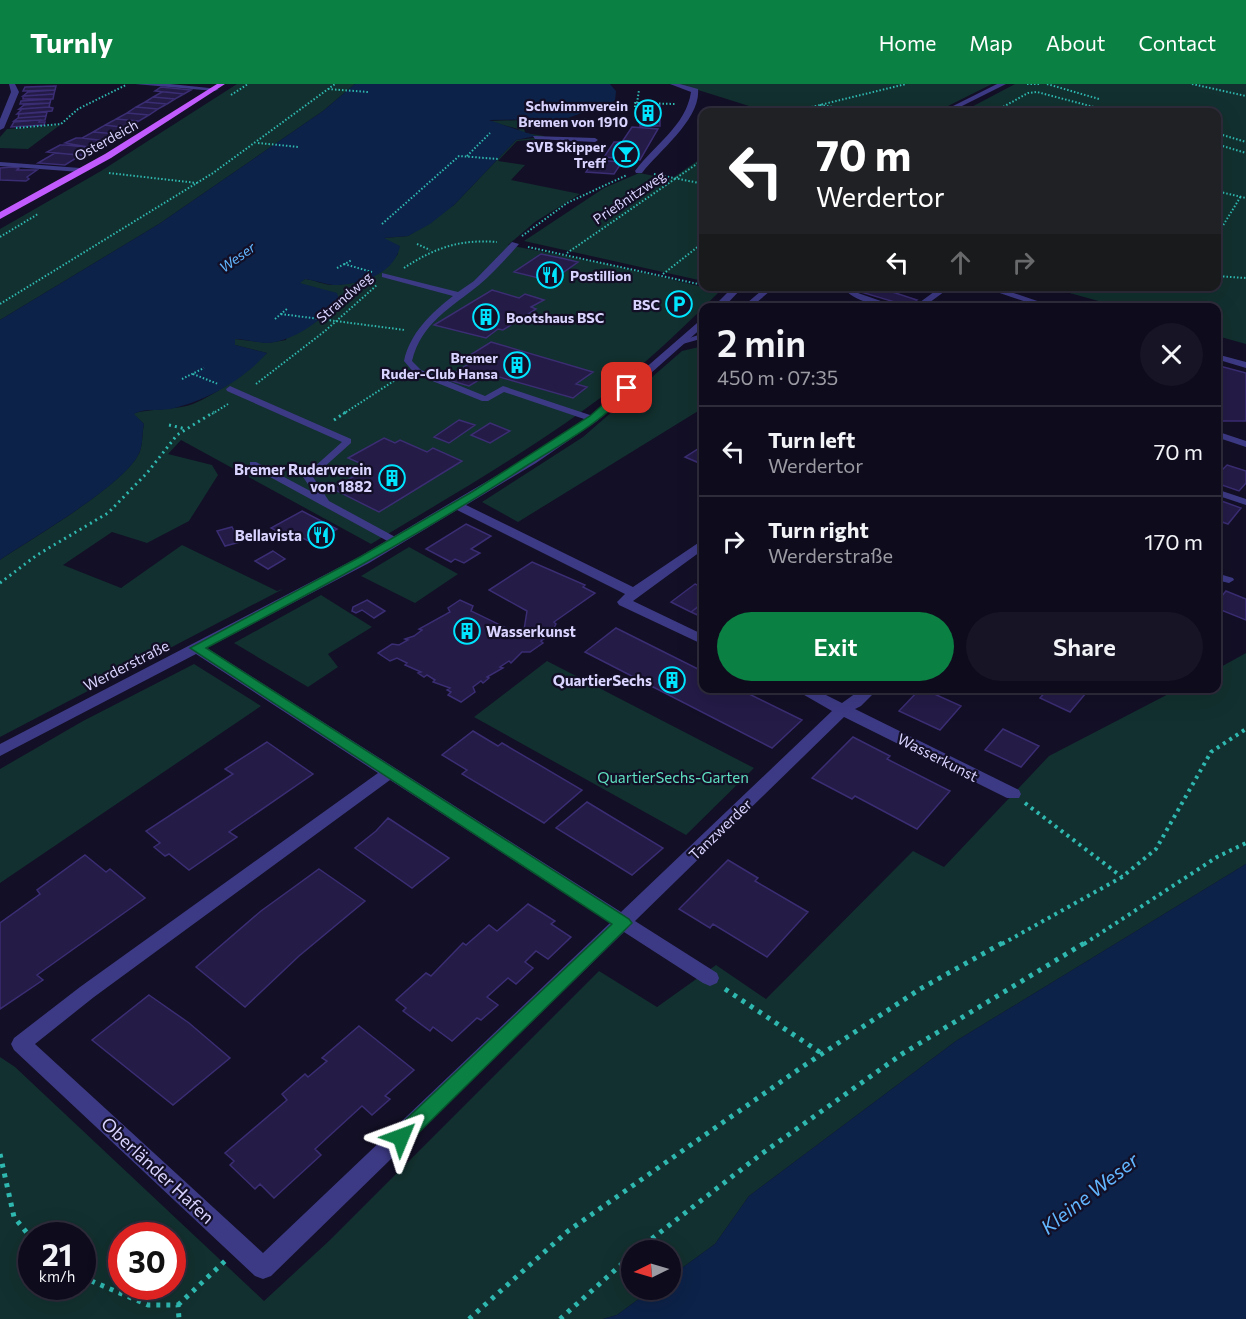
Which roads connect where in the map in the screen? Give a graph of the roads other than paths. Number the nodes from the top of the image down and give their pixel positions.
1 (138, 84) edge
2 (222, 84) edge
3 (673, 84) edge
4 (1003, 84) edge
5 (10, 86) edge
6 (214, 89) junction
7 (953, 108) edge
8 (4, 128) edge
9 (535, 137) dead end
10 (595, 140) dead end
11 (0, 164) edge
12 (80, 170) junction
13 (639, 171) road end
14 (0, 216) edge
15 (515, 244) road end
16 (387, 276) road end
17 (735, 291) edge
18 (766, 291) edge
19 (849, 291) edge
20 (941, 291) edge
21 (998, 291) edge
22 (459, 296) junction
23 (722, 303) edge
24 (751, 303) edge
25 (881, 303) edge
26 (923, 303) edge
27 (1036, 303) edge
28 (699, 325) edge
29 (699, 337) edge
30 (679, 343) junction
31 (1221, 358) edge
32 (1246, 365) edge
33 (230, 389) road end
34 (593, 419) junction
35 (1221, 436) edge
36 (1246, 444) edge
37 (253, 464) dead end
38 (1221, 494) edge
39 (1246, 502) edge
40 (326, 504) junction
41 (457, 505) junction
42 (396, 542) junction
43 (699, 547) edge
44 (1221, 578) edge
45 (1229, 580) dead end
46 (634, 593) junction
47 (699, 639) edge
48 (196, 648) junction
49 (809, 693) edge
50 (867, 693) edge
51 (843, 709) junction
52 (0, 751) edge
53 (389, 773) junction
54 (1013, 794) road end
55 (623, 923) junction
56 (710, 978) road end

1 - 6 street
2 - 6 main road, Osterdeich
3 - 13 street
4 - 7 street
5 - 8 street
6 - 12 main road, Osterdeich
9 - 10 lane
11 - 12 street
12 - 14 main road, Osterdeich
15 - 22 lane
16 - 22 lane
17 - 23 street
18 - 24 lane
19 - 25 lane
20 - 26 lane
21 - 27 lane
22 - 34 lane
28 - 30 street, Werderstraße
29 - 30 lane
30 - 34 street, Werderstraße
31 - 32 lane
33 - 40 lane
34 - 41 street, Werderstraße
35 - 36 lane
37 - 40 lane
38 - 39 lane
40 - 42 lane
41 - 42 street, Werderstraße
41 - 46 street
42 - 48 street, Werderstraße
43 - 46 street
44 - 45 lane
46 - 47 street
48 - 52 street, Werderstraße
48 - 53 street
49 - 51 street, Wasserkunst
50 - 51 street, Tanzwerder
51 - 54 street, Wasserkunst
51 - 55 street, Tanzwerder
53 - 55 street
53 - 55 street, Oberländer Hafen
55 - 56 street

